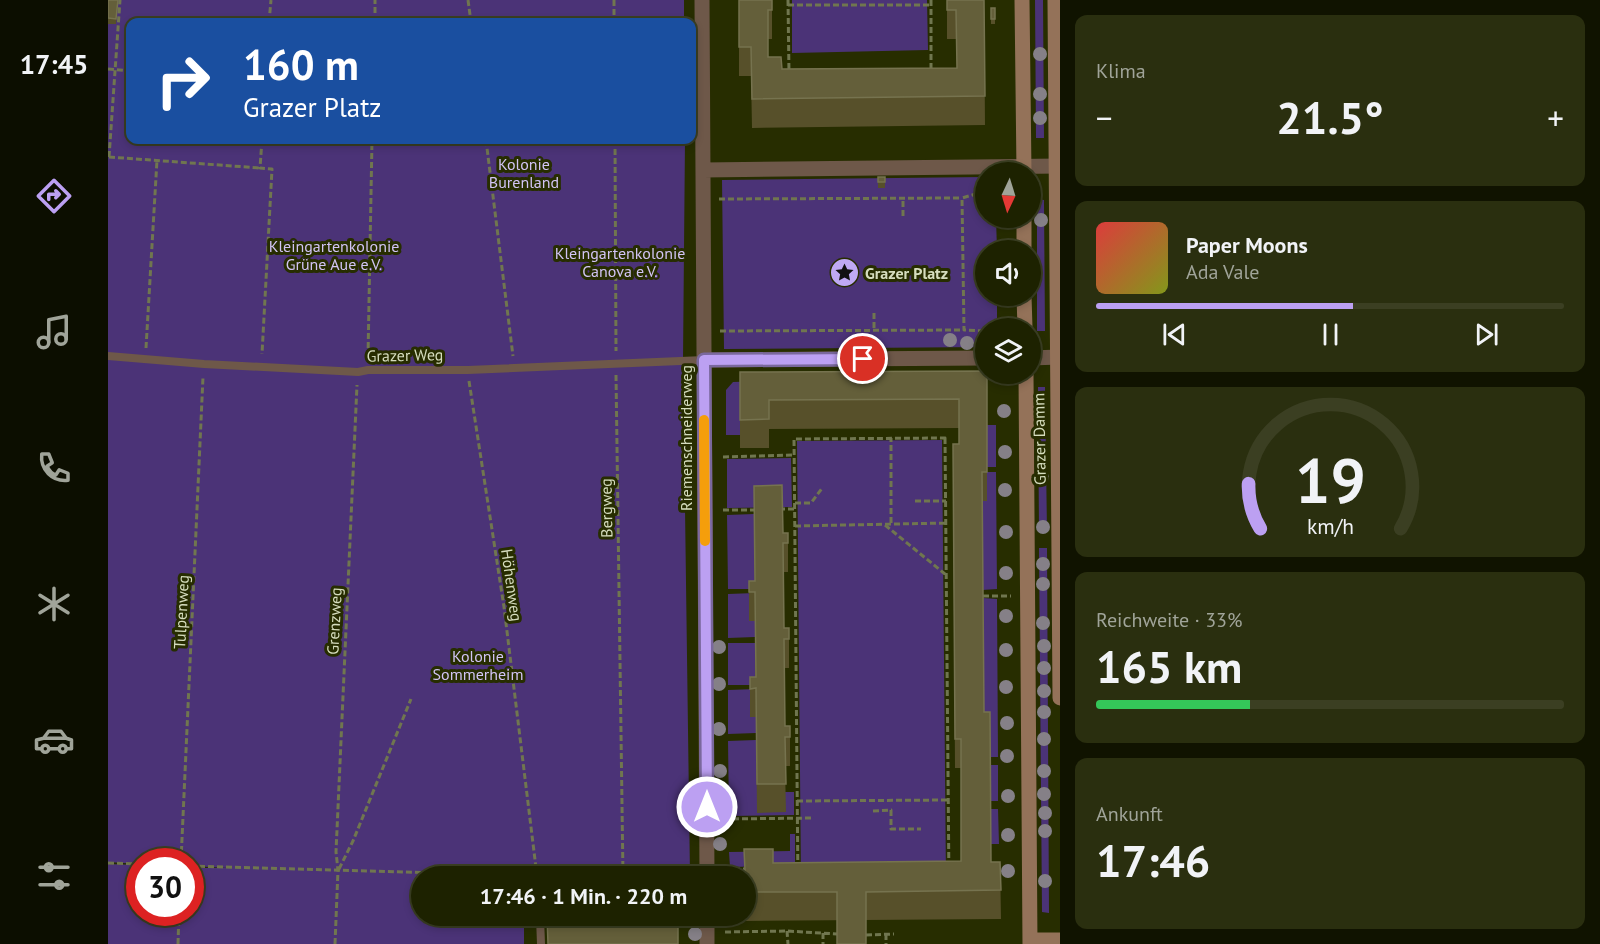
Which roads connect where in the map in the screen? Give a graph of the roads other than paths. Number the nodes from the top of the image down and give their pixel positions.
1 (702, 0) edge
2 (1022, 0) edge
3 (1055, 0) edge
4 (1024, 162) edge
5 (1058, 166) edge
6 (1041, 168) edge
7 (975, 169) edge
8 (703, 170) junction
9 (108, 356) edge
10 (1059, 357) edge
11 (975, 358) edge
12 (1041, 358) edge
13 (704, 360) junction
14 (1026, 384) edge
15 (1060, 698) edge
16 (707, 866) edge
17 (540, 926) edge
18 (707, 926) edge
19 (1060, 940) edge
20 (1030, 942) edge
21 (541, 944) edge
22 (707, 944) edge

1 - 8 street, Riemenschneiderweg
2 - 4 main road
3 - 5 main road, Grazer Damm
5 - 6 street
5 - 10 main road, Grazer Damm
7 - 8 street
8 - 13 street, Riemenschneiderweg
9 - 13 lane, Grazer Weg
10 - 12 street
10 - 15 main road, Grazer Damm
11 - 13 street
13 - 16 street, Riemenschneiderweg
14 - 20 main road, Grazer Damm
17 - 21 lane
18 - 22 street
19 - 20 main road

